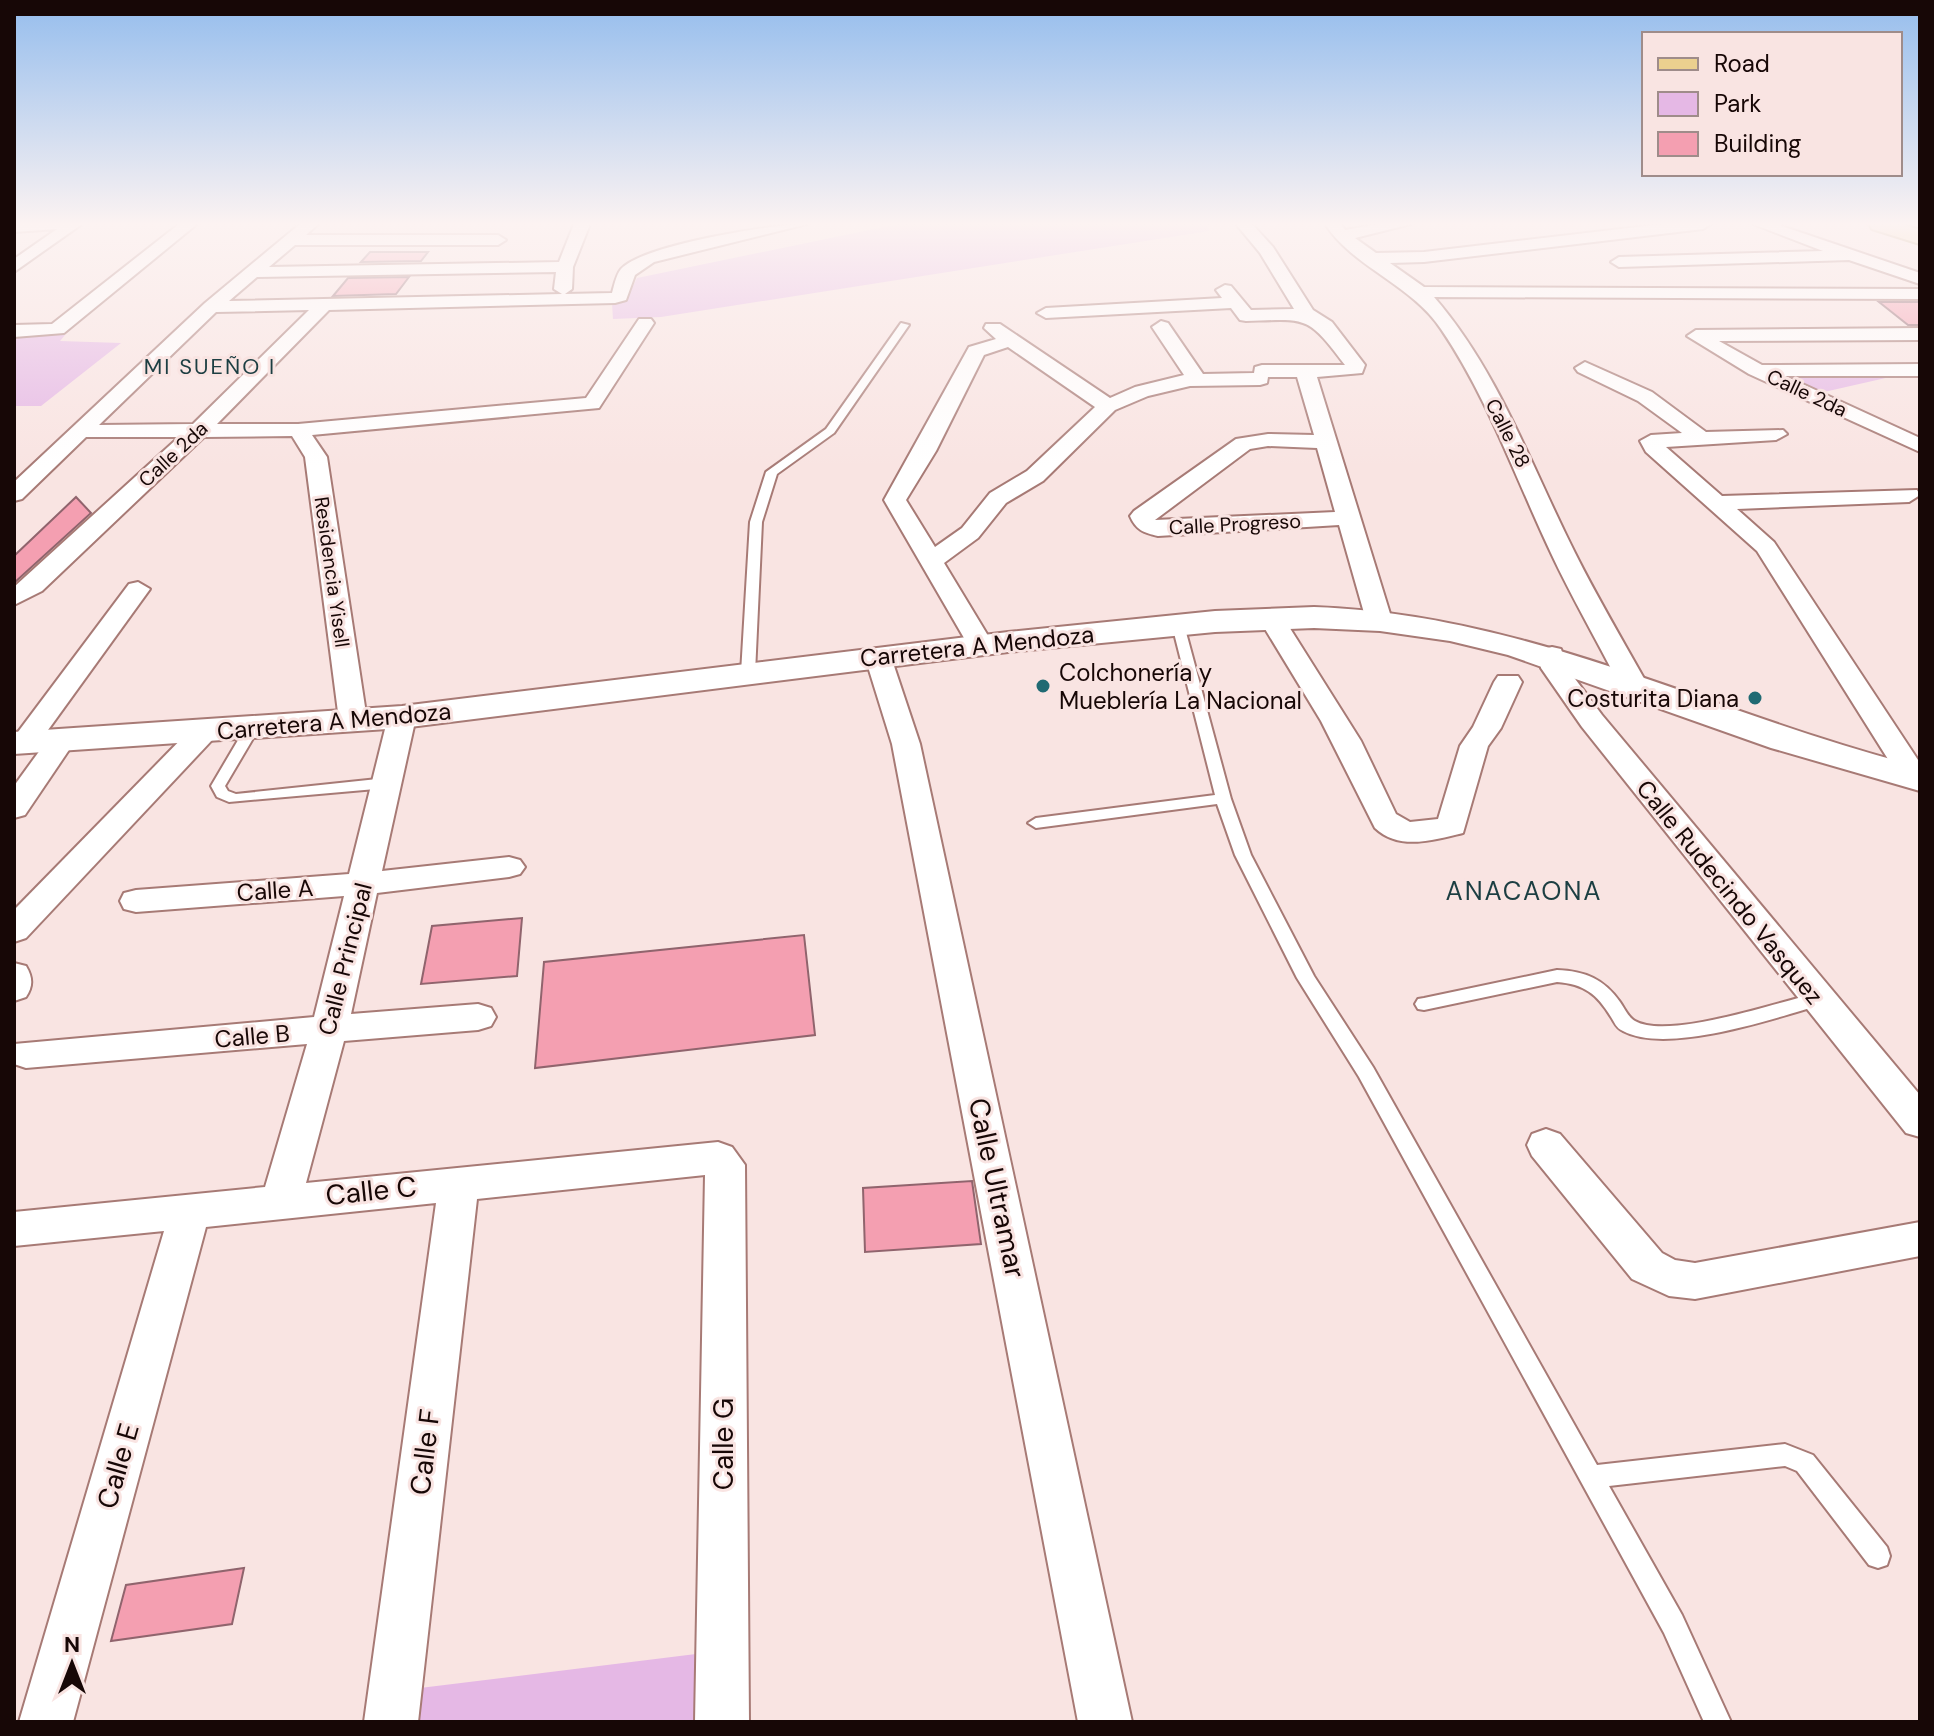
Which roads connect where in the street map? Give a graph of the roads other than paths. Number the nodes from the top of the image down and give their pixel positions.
1 (87, 305) edge
2 (213, 305) edge
3 (286, 305) edge
4 (324, 305) edge
5 (1137, 305) edge
6 (1236, 305) edge
7 (1300, 305) edge
8 (1431, 305) edge
9 (211, 307) junction
10 (1046, 313) dead end
11 (1306, 314) junction
12 (645, 323) dead end
13 (904, 325) dead end
14 (990, 326) dead end
15 (1161, 327) dead end
16 (14, 331) edge
17 (1920, 334) edge
18 (1008, 341) junction
19 (1585, 368) dead end
20 (1756, 370) junction
21 (1920, 370) edge
22 (1305, 371) junction
23 (1190, 380) junction
24 (1108, 406) junction
25 (200, 429) junction
26 (298, 430) junction
27 (78, 431) junction
28 (1776, 434) dead end
29 (1698, 436) junction
30 (1325, 442) junction
31 (1920, 446) edge
32 (14, 494) edge
33 (1909, 495) dead end
34 (1719, 503) junction
35 (1348, 518) junction
36 (932, 561) junction
37 (138, 589) dead end
38 (14, 597) edge
39 (1272, 619) junction
40 (1379, 620) junction
41 (1178, 625) junction
42 (980, 644) junction
43 (1552, 655) junction
44 (878, 657) junction
45 (748, 673) junction
46 (1508, 682) dead end
47 (1632, 682) junction
48 (402, 717) junction
49 (353, 720) junction
50 (251, 730) junction
51 (203, 733) junction
52 (61, 741) junction
53 (20, 742) edge
54 (1917, 778) edge
55 (387, 783) junction
56 (1223, 799) junction
57 (14, 808) edge
58 (1036, 823) dead end
59 (509, 867) dead end
60 (364, 884) junction
61 (136, 901) dead end
62 (14, 930) edge
63 (14, 975) edge
64 (14, 988) edge
65 (1817, 999) junction
66 (1424, 1004) dead end
67 (478, 1017) dead end
68 (329, 1030) junction
69 (26, 1054) dead end
70 (1920, 1122) edge
71 (1546, 1145) dead end
72 (725, 1165) joint
73 (459, 1182) junction
74 (281, 1200) junction
75 (190, 1210) junction
76 (14, 1229) edge
77 (1920, 1239) edge
78 (1592, 1477) junction
79 (1878, 1556) dead end
80 (46, 1722) edge
81 (391, 1722) edge
82 (722, 1722) edge
83 (1105, 1722) edge
84 (1718, 1722) edge

1 - 16 street
2 - 9 street
3 - 9 street
4 - 25 street, Calle 2da
5 - 10 street
6 - 11 street
7 - 11 street
8 - 47 street, Calle 28
9 - 27 street
11 - 22 street
12 - 26 street
13 - 45 lane
14 - 18 street
15 - 23 street
17 - 20 street, Calle 2da
18 - 24 street
18 - 36 street
19 - 29 street
20 - 21 street
20 - 31 street, Calle 2da
22 - 23 street
22 - 30 street
23 - 24 street
24 - 36 street
25 - 26 street
25 - 27 street
25 - 38 street, Calle 2da
26 - 49 street, Residencia Yisell
27 - 32 street
28 - 29 street
29 - 34 street
30 - 35 street
30 - 35 street, Calle Progreso
33 - 34 street
34 - 54 street
35 - 40 street
36 - 42 street
37 - 53 street
39 - 40 street, Carretera A Mendoza
39 - 41 street, Carretera A Mendoza
39 - 46 street
40 - 43 street, Carretera A Mendoza
41 - 42 street, Carretera A Mendoza
41 - 56 lane
42 - 44 street, Carretera A Mendoza
43 - 47 street, Carretera A Mendoza
43 - 65 street, Calle Rudecindo Vasquez
44 - 45 street, Carretera A Mendoza
44 - 83 street, Calle Ultramar
45 - 48 street, Carretera A Mendoza
47 - 54 street, Carretera A Mendoza
48 - 49 street, Carretera A Mendoza
48 - 55 street, Calle Principal
49 - 50 street, Carretera A Mendoza
50 - 51 street, Carretera A Mendoza
50 - 55 lane
51 - 52 street, Carretera A Mendoza
51 - 62 street
52 - 53 street, Carretera A Mendoza
52 - 57 street
55 - 60 street, Calle Principal
56 - 58 lane
56 - 78 lane
59 - 60 street, Calle A
60 - 61 street, Calle A
60 - 68 street, Calle Principal
63 - 64 street
65 - 66 lane
65 - 70 street, Calle Rudecindo Vasquez
67 - 68 street, Calle B
68 - 69 street, Calle B
68 - 74 street, Calle Principal
71 - 77 street
72 - 73 street, Calle C
72 - 82 street, Calle G
73 - 74 street, Calle C
73 - 81 street, Calle F
74 - 75 street, Calle C
75 - 76 street, Calle C
75 - 80 street, Calle E
78 - 79 lane
78 - 84 lane

